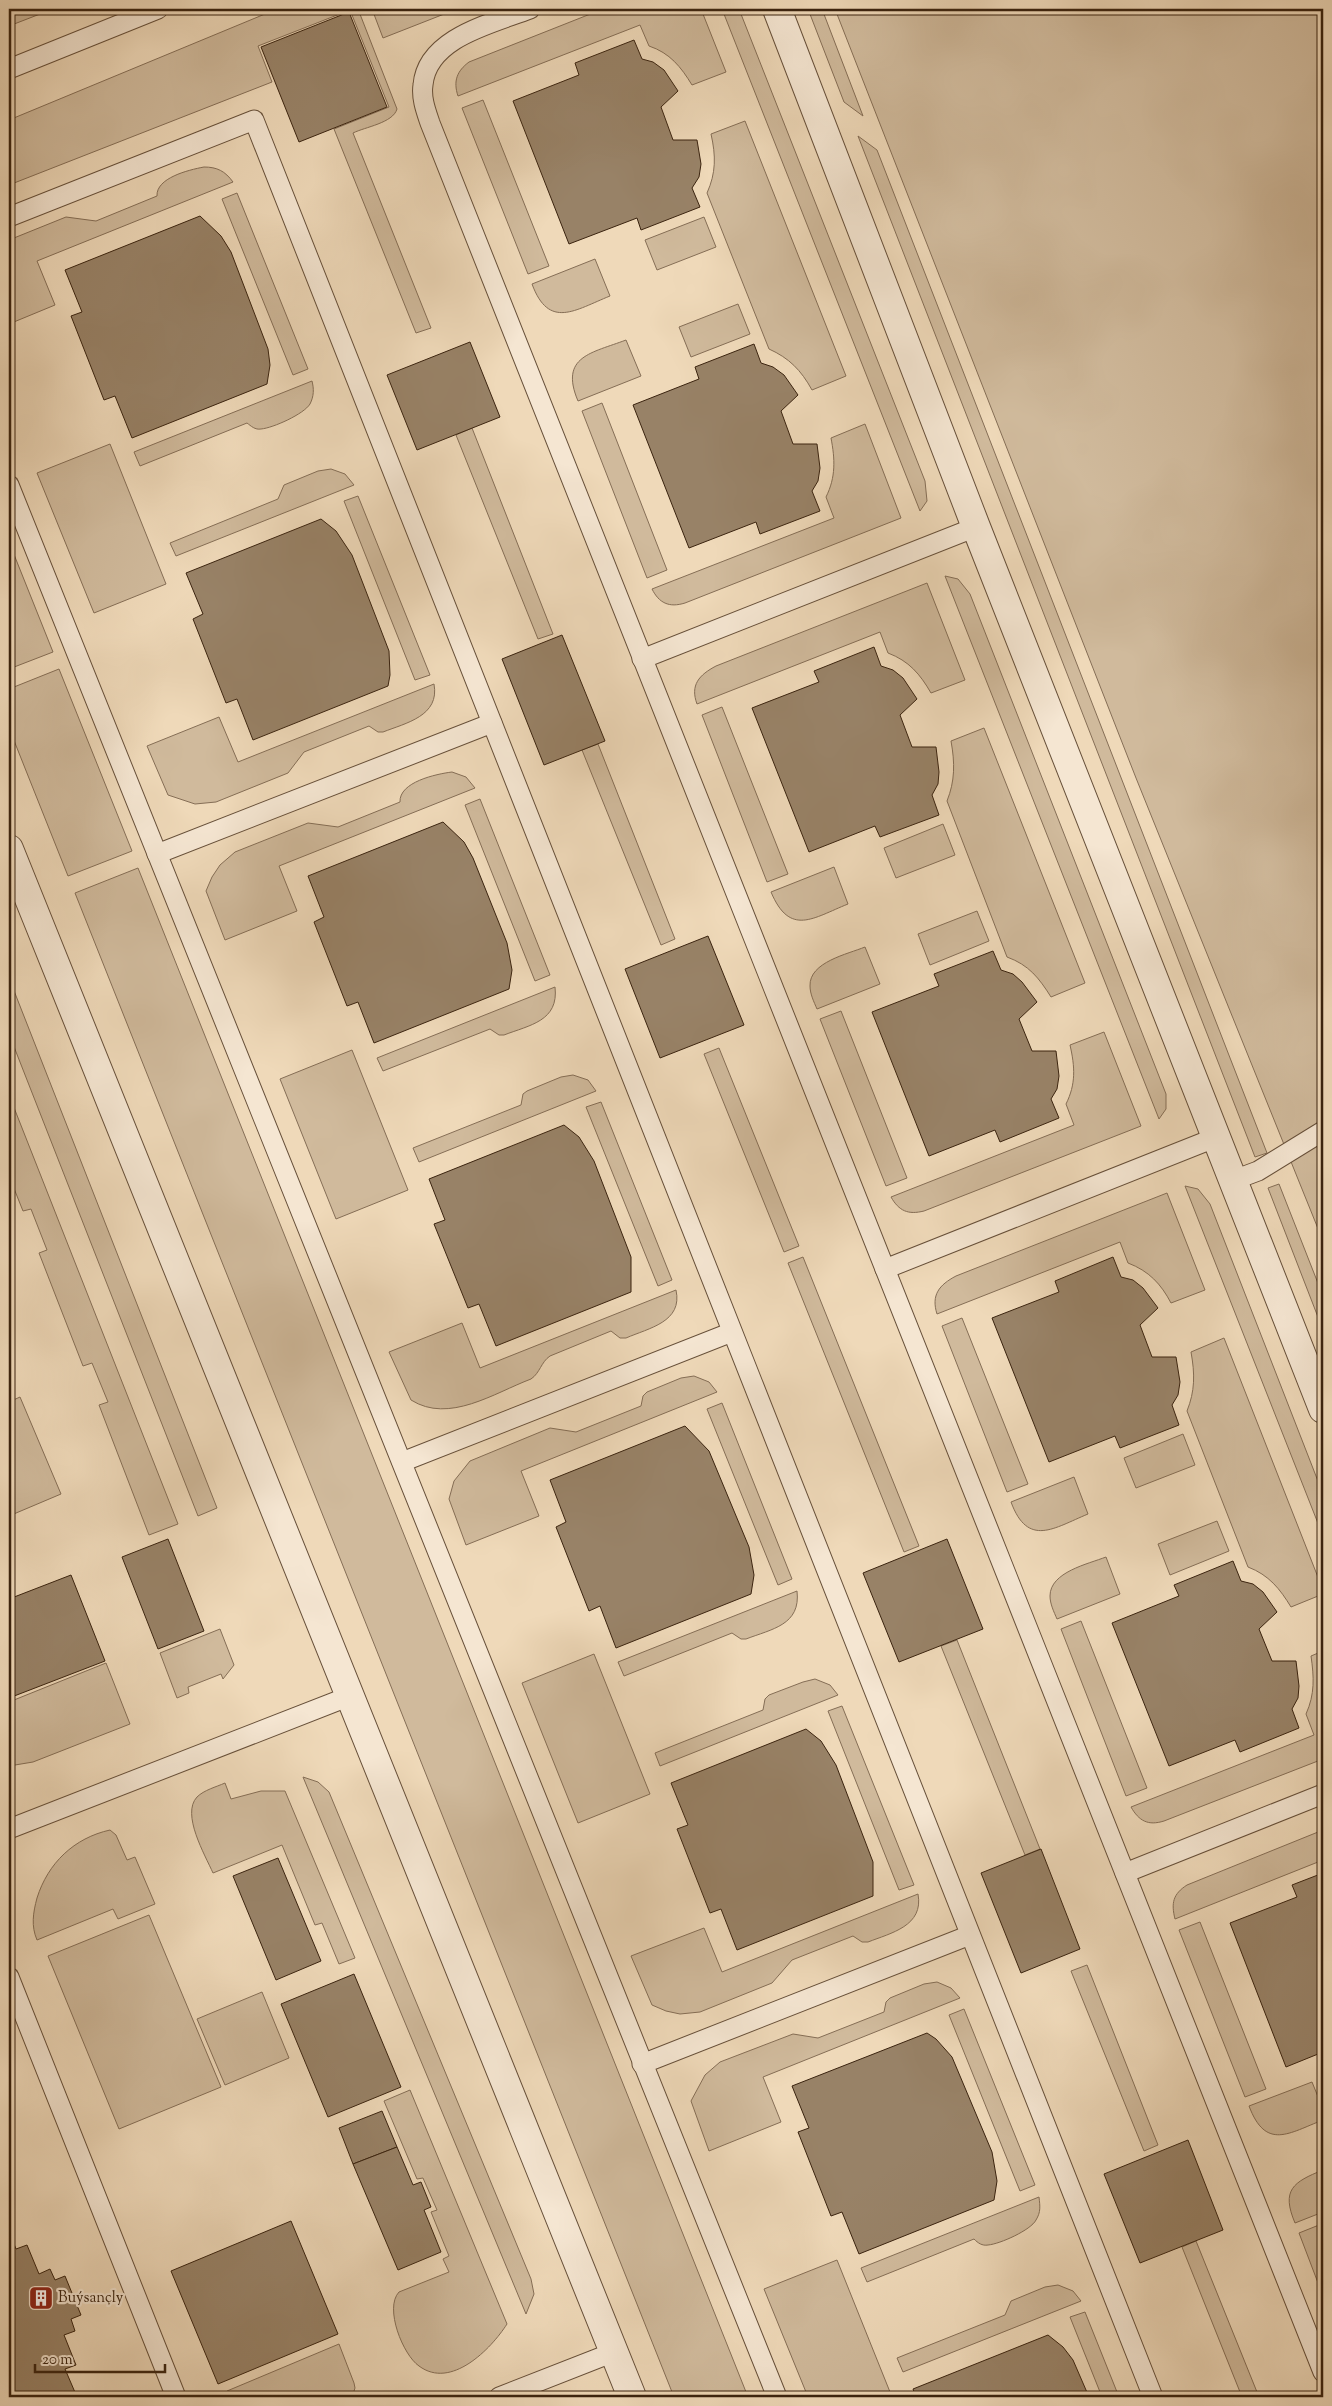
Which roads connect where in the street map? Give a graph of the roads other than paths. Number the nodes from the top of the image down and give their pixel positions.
1 (158, 9) edge
2 (530, 9) edge
3 (778, 9) edge
4 (9, 69) edge
5 (9, 217) edge
6 (9, 485) edge
7 (976, 527) junction
8 (642, 659) junction
9 (492, 723) junction
10 (9, 849) edge
11 (157, 854) junction
12 (1323, 1131) edge
13 (1217, 1137) junction
14 (1234, 1180) junction
15 (885, 1269) junction
16 (732, 1332) junction
17 (1323, 1409) edge
18 (402, 1462) junction
19 (350, 1696) junction
20 (1323, 1794) edge
21 (9, 1829) edge
22 (1124, 1873) junction
23 (970, 1935) junction
24 (9, 1978) edge
25 (642, 2064) junction
26 (614, 2352) junction
27 (1323, 2372) edge
28 (176, 2397) edge
29 (499, 2397) edge
30 (632, 2397) edge
31 (777, 2397) edge
32 (1153, 2397) edge

1 - 4 lane
2 - 8 lane
3 - 7 street
5 - 9 lane
6 - 11 lane
7 - 8 lane
7 - 13 street
8 - 15 lane
9 - 11 lane
9 - 16 lane
10 - 19 street
11 - 18 lane
12 - 14 lane
13 - 14 street
13 - 15 lane
14 - 17 street
15 - 22 lane
16 - 18 lane
16 - 23 lane
18 - 25 lane
19 - 21 lane
19 - 26 street
20 - 22 lane
22 - 27 lane
23 - 25 lane
23 - 32 lane
24 - 28 lane
25 - 31 lane
26 - 29 lane
26 - 30 street

